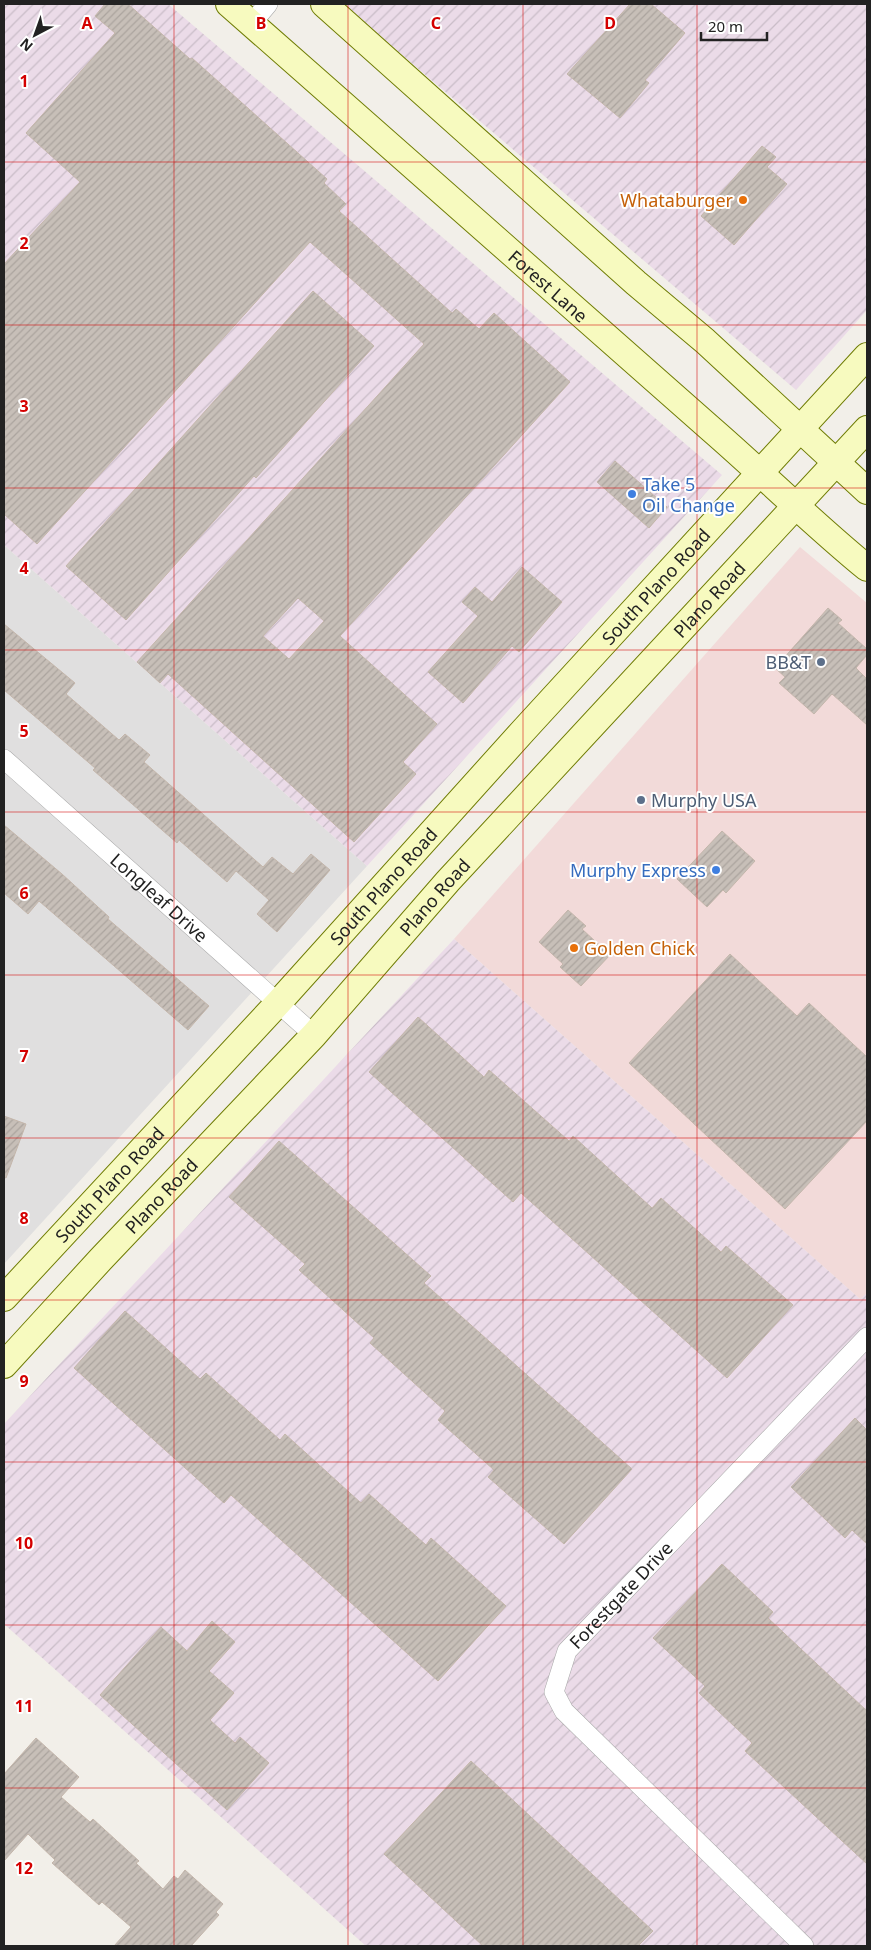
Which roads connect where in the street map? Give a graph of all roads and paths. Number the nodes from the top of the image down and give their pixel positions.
1 (229, 4) edge
2 (268, 4) edge
3 (324, 4) edge
4 (252, 23) junction
5 (867, 356) edge
6 (802, 429) junction
7 (867, 429) edge
8 (836, 462) junction
9 (760, 472) junction
10 (867, 491) edge
11 (794, 506) junction
12 (867, 568) edge
13 (4, 759) edge
14 (279, 1002) junction
15 (314, 1035) junction
16 (4, 1298) edge
17 (867, 1337) edge
18 (4, 1365) edge
19 (804, 1946) edge

1 - 4 main road, Forest Lane
2 - 4 street
3 - 6 main road
4 - 9 main road, Forest Lane
5 - 6 main road
6 - 8 main road
6 - 9 main road
7 - 8 main road, Plano Road
8 - 10 main road
8 - 11 main road, Plano Road
9 - 11 main road, Forest Lane
9 - 14 main road, South Plano Road
11 - 12 main road, Forest Lane
11 - 15 main road, Plano Road
13 - 14 street, Longleaf Drive
14 - 15 street, Longleaf Drive
14 - 16 main road, South Plano Road
15 - 18 main road, Plano Road
17 - 19 street, Forestgate Drive

